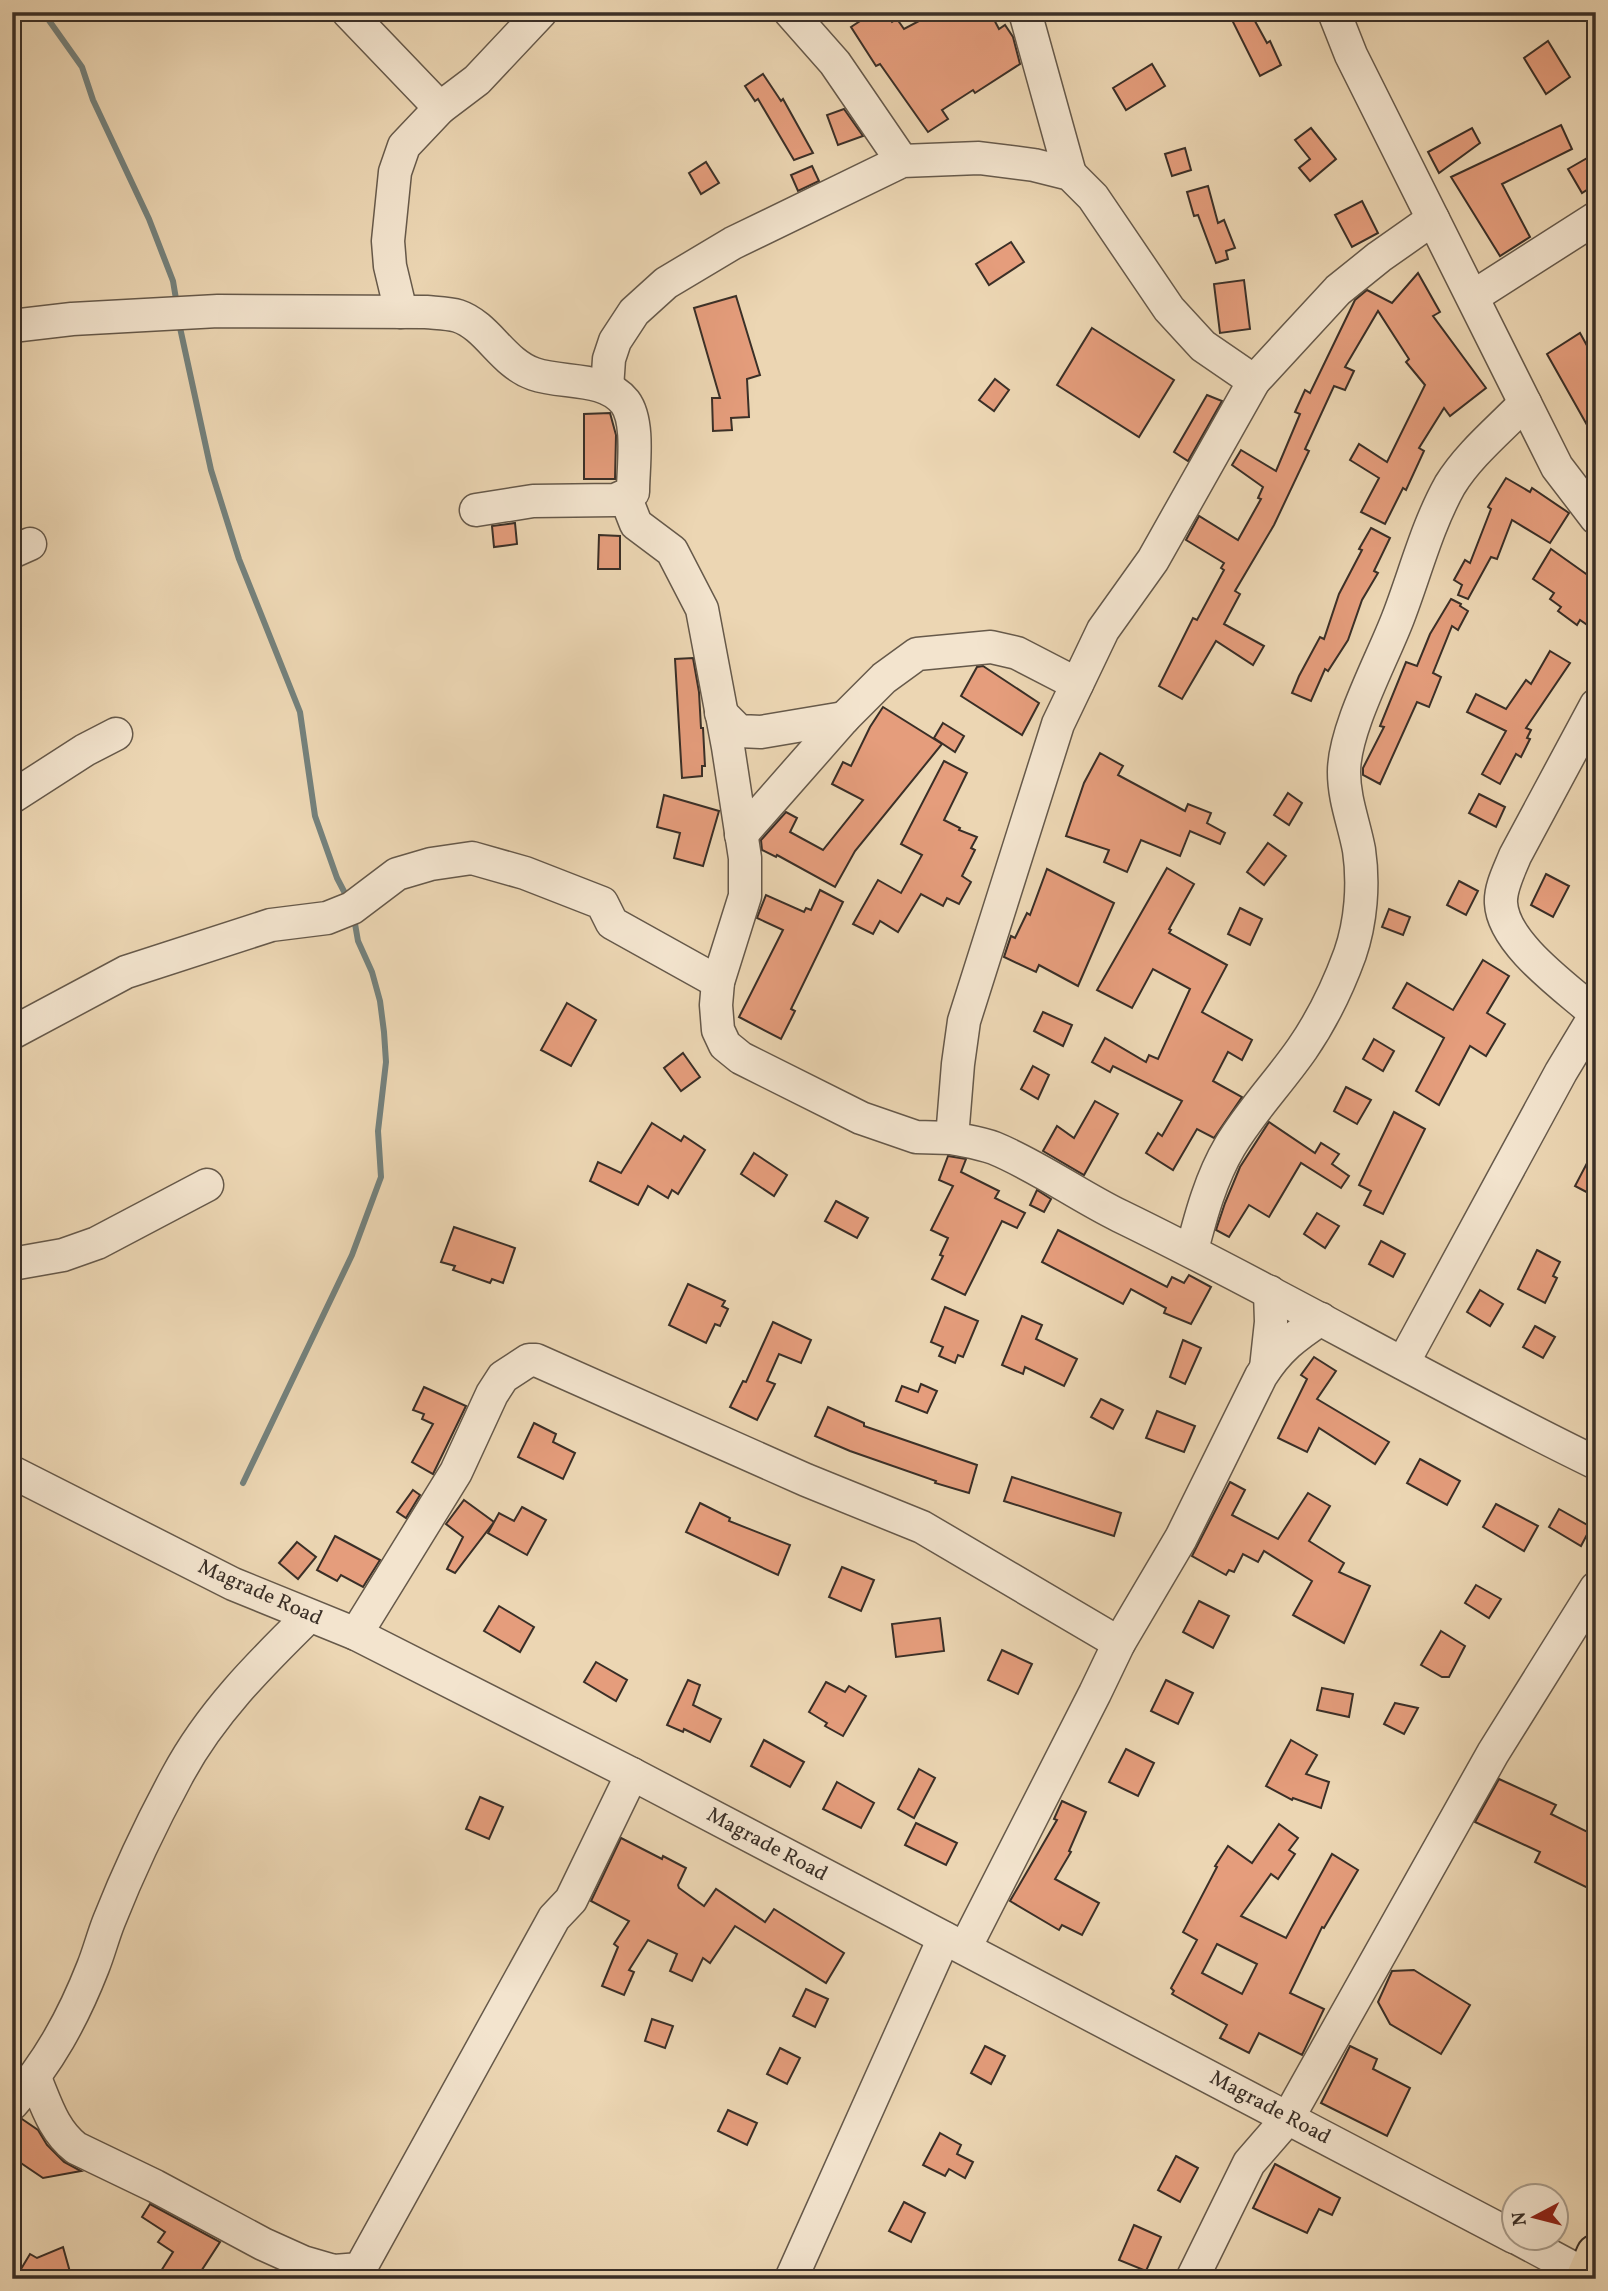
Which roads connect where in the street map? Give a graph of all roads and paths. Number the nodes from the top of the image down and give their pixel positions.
1 (348, 12) edge
2 (541, 12) edge
3 (790, 12) edge
4 (1026, 12) edge
5 (1334, 12) edge
6 (440, 108) junction
7 (902, 161) junction
8 (1070, 174) junction
9 (1596, 218) edge
10 (1433, 219) junction
11 (1474, 296) junction
12 (401, 312) junction
13 (12, 327) edge
14 (1254, 381) junction
15 (607, 388) junction
16 (1525, 403) junction
17 (625, 496) junction
18 (1592, 507) edge
19 (476, 510) dead end
20 (1077, 684) junction
21 (1596, 705) edge
22 (721, 713) junction
23 (844, 718) junction
24 (116, 734) dead end
25 (12, 797) edge
26 (741, 835) junction
27 (718, 982) junction
28 (1596, 1014) edge
29 (12, 1033) edge
30 (952, 1138) junction
31 (207, 1185) dead end
32 (1192, 1250) junction
33 (12, 1264) edge
34 (1270, 1292) junction
35 (1321, 1319) junction
36 (1403, 1363) junction
37 (1266, 1368) junction
38 (1596, 1463) edge
39 (12, 1472) edge
40 (1596, 1588) edge
41 (309, 1616) junction
42 (356, 1634) junction
43 (1119, 1643) junction
44 (632, 1774) junction
45 (954, 1943) junction
46 (35, 2078) junction
47 (12, 2104) edge
48 (1288, 2118) junction
49 (1500, 2230) edge
50 (1548, 2252) edge
51 (1589, 2269) edge
52 (791, 2279) edge
53 (1192, 2279) edge

1 - 6 street
2 - 6 street
3 - 7 street
4 - 8 street
5 - 10 street
6 - 12 street
7 - 8 street
7 - 15 street
8 - 14 street
9 - 11 street
10 - 11 street
10 - 14 street
11 - 16 street
12 - 13 street
12 - 15 street
14 - 20 street
15 - 17 street
16 - 18 street
16 - 32 street
17 - 19 street
17 - 22 street
20 - 23 street
20 - 30 street
21 - 28 street
22 - 23 street
22 - 26 street
23 - 26 street
24 - 25 street
26 - 27 street
27 - 29 street
27 - 30 street
28 - 36 street
30 - 32 street
31 - 33 street
32 - 34 street
34 - 35 street
34 - 37 street
35 - 36 street
35 - 37 street
36 - 38 street
37 - 43 street
39 - 41 street, Magrade Road
40 - 48 street
41 - 42 street, Magrade Road
41 - 46 street
42 - 43 street
42 - 44 street, Magrade Road
43 - 45 street
44 - 45 street, Magrade Road
44 - 46 street
45 - 48 street, Magrade Road
45 - 52 street
46 - 47 street
48 - 49 street, Magrade Road
48 - 53 street
50 - 51 street, Magrade Road

